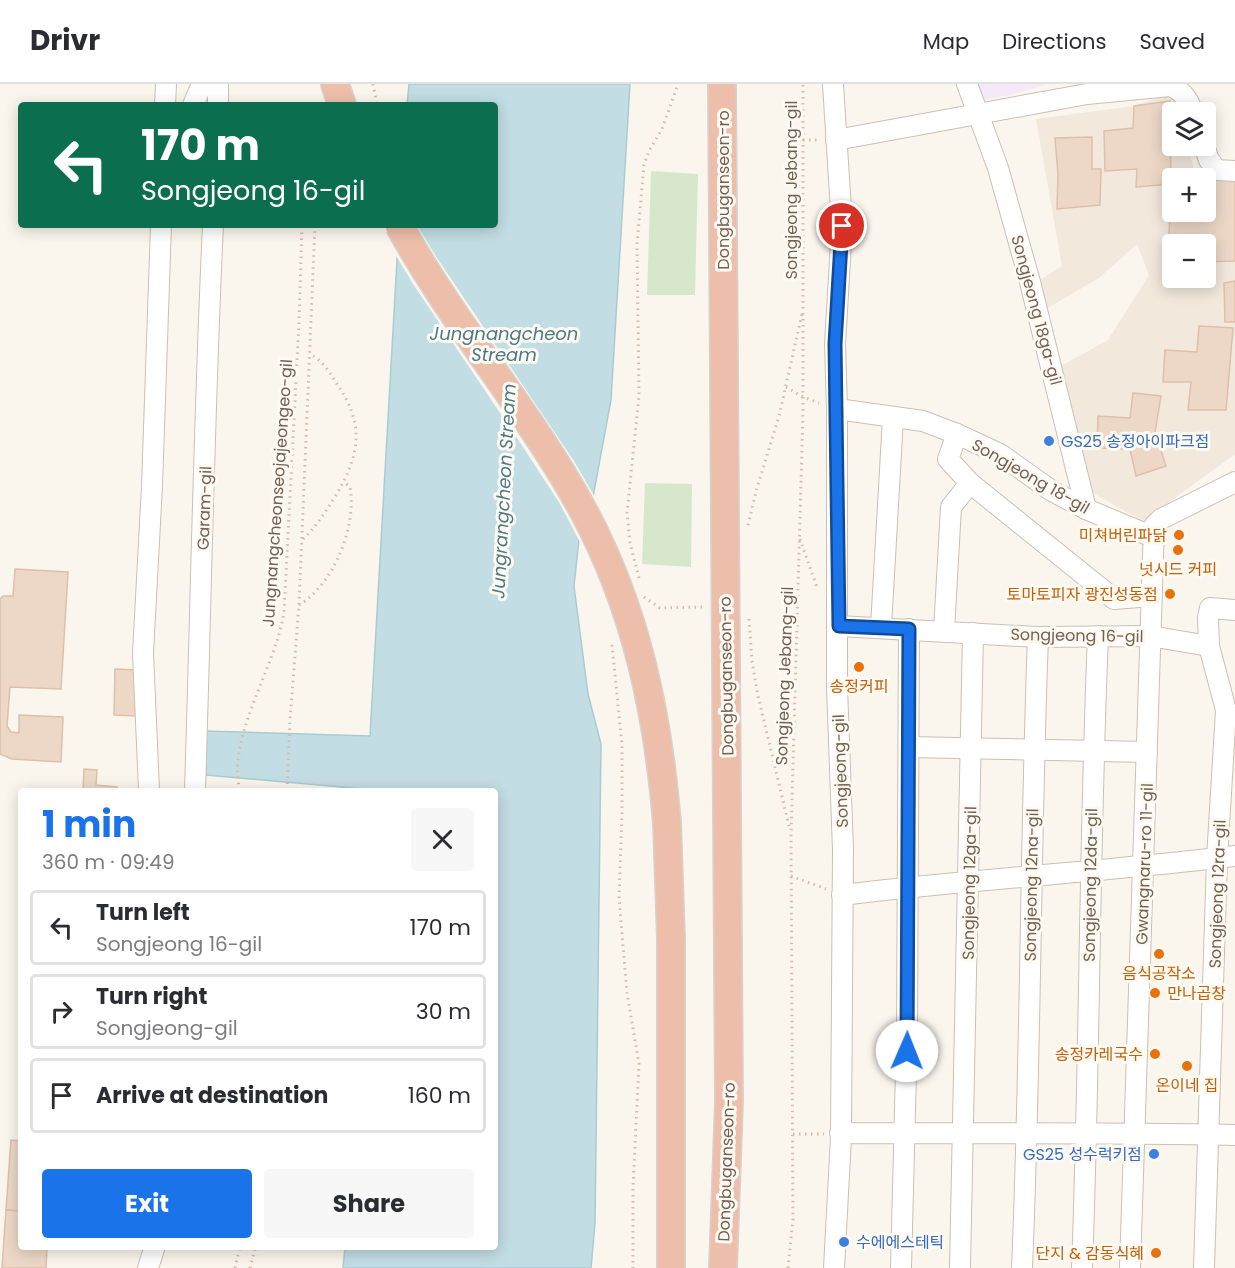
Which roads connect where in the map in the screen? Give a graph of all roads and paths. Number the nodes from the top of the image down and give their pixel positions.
1 (166, 84) edge
2 (202, 84) edge
3 (218, 84) edge
4 (335, 84) edge
5 (373, 84) edge
6 (678, 84) edge
7 (722, 84) edge
8 (803, 84) edge
9 (833, 84) edge
10 (967, 84) edge
11 (165, 102) edge
12 (194, 102) edge
13 (218, 102) edge
14 (341, 102) edge
15 (376, 102) edge
16 (1189, 102) edge
17 (977, 114) junction
18 (836, 140) junction
19 (1208, 156) edge
20 (1231, 171) edge
21 (161, 228) edge
22 (213, 228) edge
23 (302, 228) edge
24 (315, 228) edge
25 (401, 228) edge
26 (803, 308) junction
27 (309, 354) junction
28 (786, 387) junction
29 (803, 398) junction
30 (837, 409) junction
31 (893, 418) junction
32 (957, 434) junction
33 (344, 482) junction
34 (1235, 482) edge
35 (970, 483) junction
36 (1086, 509) junction
37 (747, 528) dead end
38 (1153, 537) junction
39 (800, 538) junction
40 (302, 541) junction
41 (639, 579) dead end
42 (819, 593) dead end
43 (643, 596) dead end
44 (1151, 596) junction
45 (299, 605) junction
46 (703, 606) dead end
47 (1235, 610) edge
48 (749, 615) dead end
49 (839, 626) junction
50 (880, 627) junction
51 (909, 629) junction
52 (944, 631) junction
53 (973, 633) junction
54 (611, 635) dead end
55 (1098, 636) junction
56 (1150, 636) junction
57 (1038, 637) junction
58 (1209, 646) junction
59 (909, 747) junction
60 (972, 748) junction
61 (1034, 749) junction
62 (1093, 750) junction
63 (1148, 752) junction
64 (149, 788) edge
65 (195, 788) edge
66 (239, 788) edge
67 (287, 788) edge
68 (791, 835) junction
69 (1226, 857) edge
70 (1144, 868) junction
71 (1090, 872) junction
72 (791, 876) junction
73 (1030, 877) junction
74 (969, 882) junction
75 (908, 887) junction
76 (842, 895) junction
77 (1134, 1132) junction
78 (840, 1133) junction
79 (964, 1133) junction
80 (1087, 1133) junction
81 (793, 1134) junction
82 (905, 1134) junction
83 (1028, 1134) junction
84 (1208, 1135) junction
85 (1235, 1136) edge
86 (154, 1250) edge
87 (239, 1250) edge
88 (255, 1250) edge
89 (148, 1268) edge
90 (235, 1268) edge
91 (250, 1268) edge
92 (633, 1268) edge
93 (671, 1268) edge
94 (723, 1268) edge
95 (788, 1268) edge
96 (834, 1268) edge
97 (901, 1268) edge
98 (960, 1268) edge
99 (1022, 1268) edge
100 (1082, 1268) edge
101 (1130, 1268) edge
102 (1204, 1268) edge

1 - 11 street
2 - 12 street
3 - 13 street
4 - 14 highway
5 - 15 path
6 - 41 path
7 - 94 highway, Dongbuganseon-ro
8 - 26 path, Songjeong Jebang-gil
9 - 18 street
10 - 17 street, Songjeong 18ga-gil
16 - 17 street
17 - 18 street
17 - 36 street, Songjeong 18ga-gil
18 - 30 street, Songjeong-gil
19 - 20 street
21 - 64 street
22 - 65 street, Garam-gil
23 - 66 path, Jungnangcheonseojajeongeo-gil
24 - 27 path
25 - 93 highway, bridge
26 - 28 path
26 - 29 path, Songjeong Jebang-gil
27 - 33 path
27 - 40 path
28 - 29 path
28 - 37 path
29 - 30 path
29 - 39 path, Songjeong Jebang-gil
30 - 31 street, Songjeong 18-gil
30 - 49 street, Songjeong-gil
31 - 32 street, Songjeong 18-gil
31 - 50 street
32 - 35 street
32 - 36 street, Songjeong 18-gil
33 - 40 path
33 - 45 path
34 - 38 street
35 - 44 street
35 - 52 street
36 - 38 street, Songjeong 18-gil
38 - 44 street, Gwangnaru-ro 11-gil
39 - 42 path
39 - 68 path, Songjeong Jebang-gil
40 - 45 path
43 - 46 path
44 - 56 street, Gwangnaru-ro 11-gil
45 - 67 path
47 - 58 street, Songjeong 12ra-gil
48 - 68 path
49 - 50 street, Songjeong 16-gil
49 - 76 street, Songjeong-gil
50 - 51 street, Songjeong 16-gil
51 - 52 street, Songjeong 16-gil
51 - 59 street
52 - 53 street, Songjeong 16-gil
53 - 57 street, Songjeong 16-gil
53 - 60 street, Songjeong 12ga-gil
54 - 92 path
55 - 56 street, Songjeong 16-gil
55 - 57 street, Songjeong 16-gil
55 - 62 street, Songjeong 12da-gil
56 - 58 street, Songjeong 16-gil
56 - 63 street, Gwangnaru-ro 11-gil
57 - 61 street, Songjeong 12na-gil
58 - 69 street, Songjeong 12ra-gil
59 - 60 street
59 - 75 street
60 - 61 street
60 - 74 street, Songjeong 12ga-gil
61 - 62 street
61 - 73 street, Songjeong 12na-gil
62 - 63 street
62 - 71 street, Songjeong 12da-gil
63 - 70 street, Gwangnaru-ro 11-gil
68 - 72 path, Songjeong Jebang-gil
69 - 70 street
69 - 84 street, Songjeong 12ra-gil
70 - 71 street
70 - 77 street, Gwangnaru-ro 11-gil
71 - 73 street
71 - 80 street, Songjeong 12da-gil
72 - 76 path
72 - 81 path, Songjeong Jebang-gil
73 - 74 street
73 - 83 street, Songjeong 12na-gil
74 - 75 street
74 - 79 street, Songjeong 12ga-gil
75 - 76 street
75 - 82 street
76 - 78 street, Songjeong-gil
77 - 80 street
77 - 84 street
77 - 101 street, Gwangnaru-ro 11-gil
78 - 81 path
78 - 82 street
78 - 96 street, Songjeong-gil
79 - 82 street
79 - 83 street
79 - 98 street, Songjeong 12ga-gil
80 - 83 street
80 - 100 street, Songjeong 12da-gil
81 - 95 path, Songjeong Jebang-gil
82 - 97 street
83 - 99 street, Songjeong 12na-gil
84 - 85 street
84 - 102 street, Songjeong 12ra-gil
86 - 89 street
87 - 90 path
88 - 91 path

